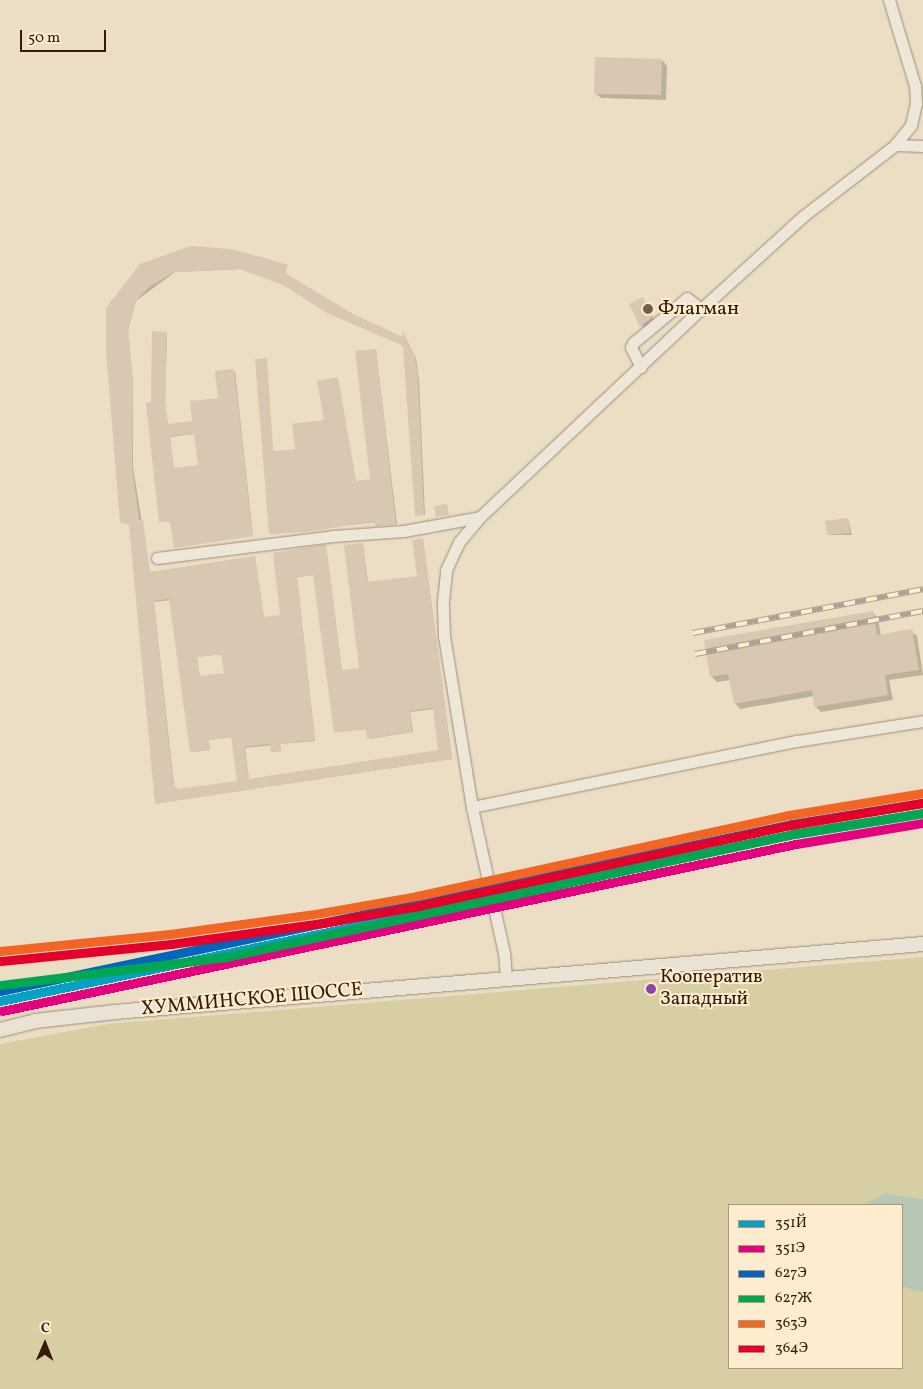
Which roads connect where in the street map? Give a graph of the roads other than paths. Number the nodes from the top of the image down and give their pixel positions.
1 (889, 0) edge
2 (919, 90) edge
3 (895, 145) junction
4 (923, 146) edge
5 (701, 309) junction
6 (641, 367) junction
7 (480, 517) junction
8 (157, 558) dead end
9 (923, 721) edge
10 (472, 807) junction
11 (923, 944) edge
12 (506, 979) junction
13 (0, 1030) edge

1 - 2 street
2 - 3 street
3 - 4 street
3 - 5 street
5 - 6 street
5 - 6 street
6 - 7 street
7 - 8 street
7 - 10 street
9 - 10 street
10 - 12 street
11 - 12 main road, ХУММИНСКОЕ ШОССЕ
12 - 13 main road, ХУММИНСКОЕ ШОССЕ

